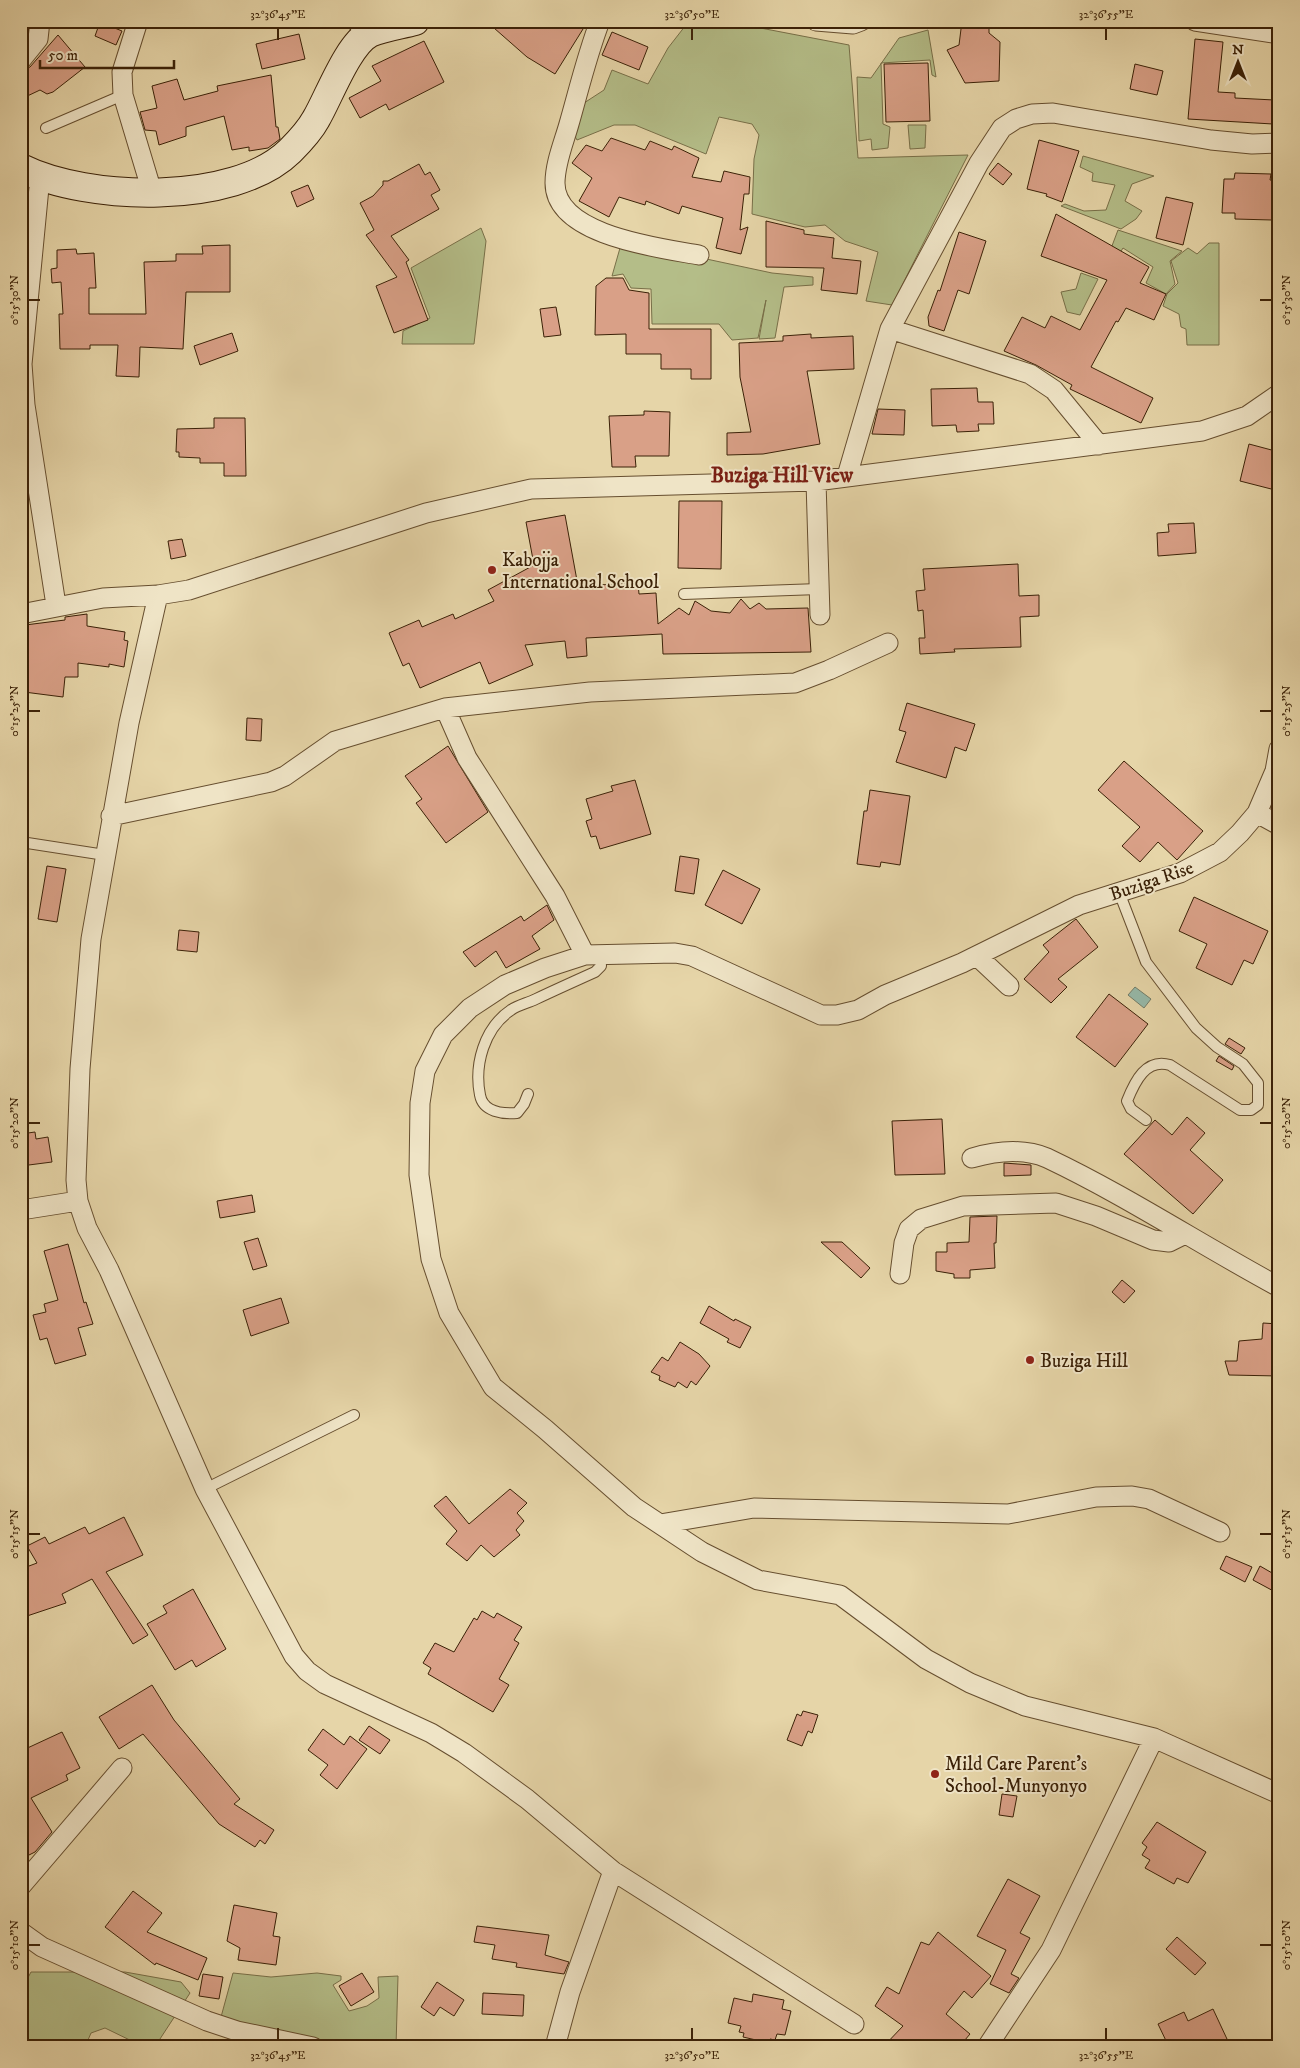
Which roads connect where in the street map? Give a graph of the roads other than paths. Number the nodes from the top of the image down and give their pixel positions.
1 (40, 21) edge
2 (138, 21) edge
3 (414, 21) edge
4 (600, 21) edge
5 (816, 21) edge
6 (861, 21) edge
7 (1196, 21) edge
8 (363, 27) edge
9 (1279, 34) edge
10 (21, 60) edge
11 (123, 95) junction
12 (46, 128) dead end
13 (1279, 143) edge
14 (31, 173) edge
15 (153, 195) junction
16 (699, 255) dead end
17 (890, 329) junction
18 (1279, 394) edge
19 (1099, 445) junction
20 (847, 476) junction
21 (816, 482) junction
22 (819, 589) junction
23 (684, 594) dead end
24 (158, 596) junction
25 (56, 605) junction
26 (21, 614) edge
27 (820, 615) dead end
28 (888, 642) dead end
29 (445, 708) junction
30 (1279, 749) edge
31 (1257, 813) junction
32 (111, 816) junction
33 (1279, 825) edge
34 (21, 842) edge
35 (105, 855) junction
36 (1119, 892) junction
37 (592, 954) junction
38 (977, 956) junction
39 (1009, 986) dead end
40 (528, 1094) dead end
41 (1146, 1120) dead end
42 (972, 1158) dead end
43 (78, 1201) junction
44 (21, 1210) edge
45 (1185, 1234) junction
46 (900, 1274) dead end
47 (1279, 1287) edge
48 (354, 1416) dead end
49 (205, 1489) junction
50 (660, 1524) junction
51 (1220, 1532) dead end
52 (1154, 1738) junction
53 (122, 1768) dead end
54 (1279, 1794) edge
55 (613, 1871) junction
56 (21, 1886) edge
57 (21, 1932) edge
58 (854, 2024) dead end
59 (313, 2047) edge
60 (555, 2047) edge
61 (987, 2047) edge

1 - 10 street
2 - 11 street
3 - 8 street
4 - 16 street
5 - 6 street
7 - 9 street
8 - 15 street
11 - 12 lane
11 - 15 street
13 - 17 street
14 - 15 street
14 - 25 street
17 - 19 street
17 - 20 street
18 - 19 street
19 - 20 street
20 - 21 street
21 - 22 street
21 - 24 street
22 - 23 lane
22 - 27 street
24 - 25 street
24 - 32 street
25 - 26 street
28 - 29 street
29 - 32 street
29 - 37 street
30 - 31 street, Buziga Rise
31 - 33 street
31 - 36 street, Buziga Rise
32 - 35 street
34 - 35 lane
35 - 43 street
36 - 38 street, Buziga Rise
36 - 41 lane
37 - 38 street, Buziga Rise
37 - 40 lane
37 - 50 street, Buziga Rise
38 - 39 street
42 - 45 street
43 - 44 street
43 - 49 street
45 - 46 street
45 - 47 street
48 - 49 lane
49 - 55 street
50 - 51 street
50 - 52 street, Buziga Rise
52 - 54 street, Buziga Rise
52 - 61 street
53 - 56 street
55 - 58 street
55 - 60 street
57 - 59 street

